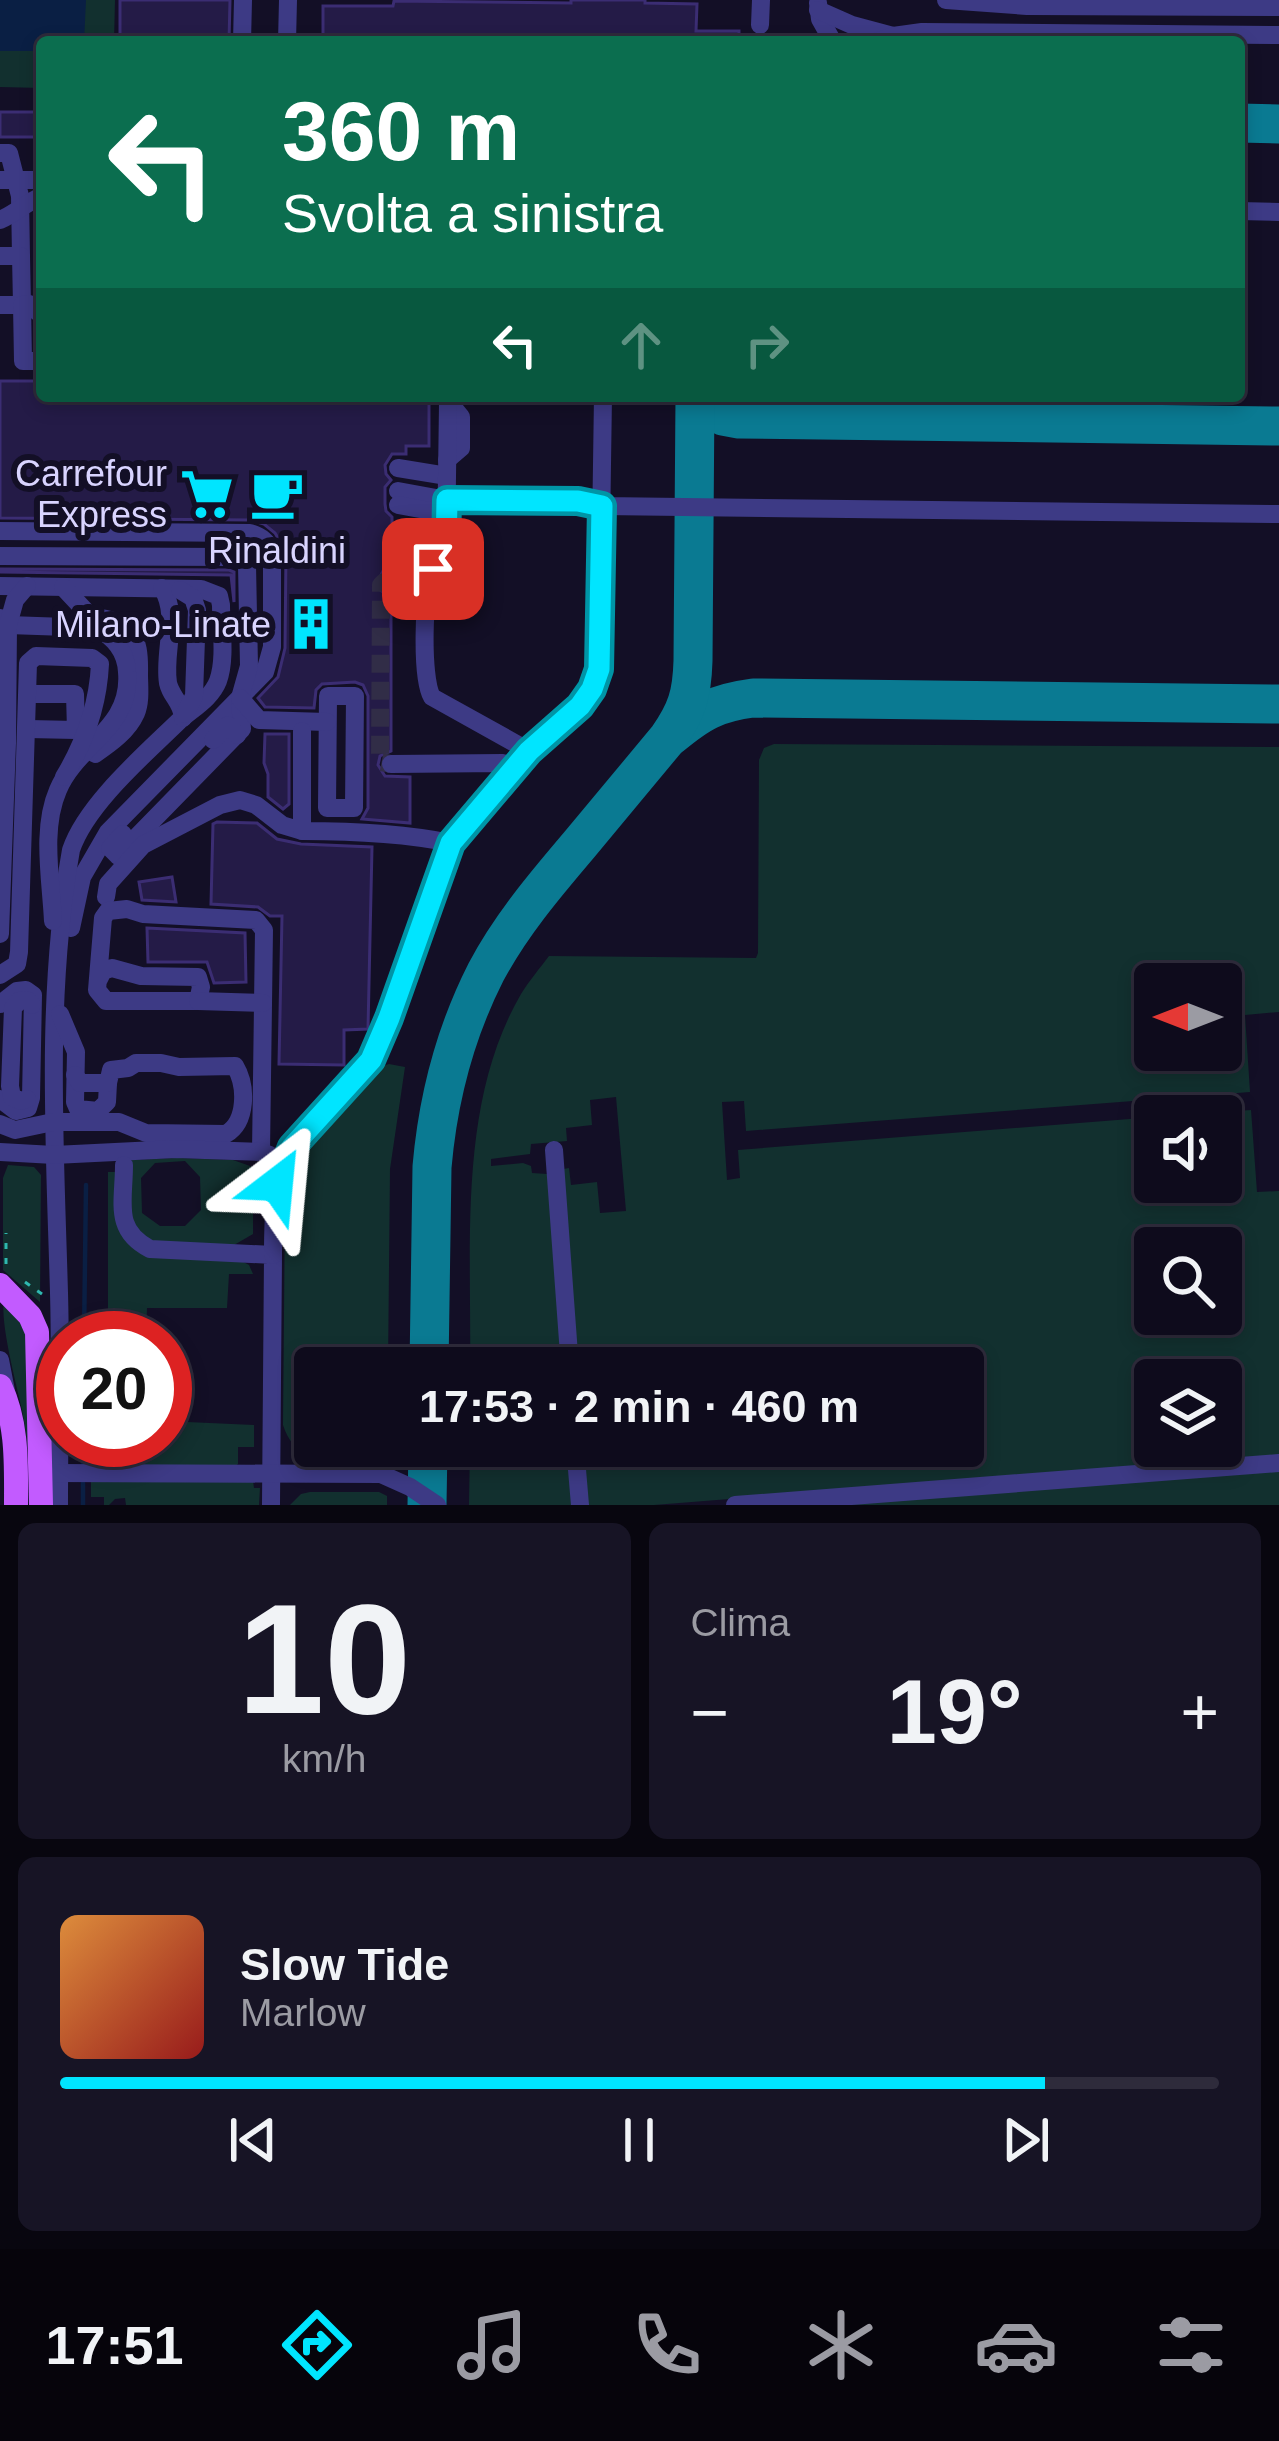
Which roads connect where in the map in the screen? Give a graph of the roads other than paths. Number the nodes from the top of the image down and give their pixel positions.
1 (243, 0) edge
2 (288, 0) edge
3 (761, 0) edge
4 (946, 0) edge
5 (818, 5) edge
6 (1279, 7) edge
7 (760, 25) dead end
8 (1040, 33) junction
9 (1279, 35) edge
10 (242, 36) edge
11 (287, 36) edge
12 (829, 36) edge
13 (877, 36) edge
14 (900, 36) edge
15 (1051, 36) edge
16 (1079, 36) edge
17 (1221, 36) edge
18 (0, 153) edge
19 (8, 179) edge
20 (36, 199) edge
21 (1245, 211) edge
22 (20, 212) junction
23 (1279, 212) edge
24 (0, 220) edge
25 (0, 256) edge
26 (21, 256) junction
27 (0, 305) edge
28 (22, 305) junction
29 (36, 311) edge
30 (36, 361) edge
31 (443, 402) edge
32 (603, 402) edge
33 (447, 488) junction
34 (602, 506) junction
35 (1279, 514) edge
36 (0, 531) edge
37 (0, 556) edge
38 (425, 575) junction
39 (392, 582) dead end
40 (0, 586) edge
41 (27, 586) junction
42 (62, 586) junction
43 (170, 588) junction
44 (5, 613) edge
45 (28, 694) junction
46 (240, 698) junction
47 (182, 718) junction
48 (3, 722) edge
49 (312, 725) junction
50 (28, 729) junction
51 (76, 730) junction
52 (529, 751) junction
53 (3, 762) edge
54 (392, 764) dead end
55 (512, 770) junction
56 (69, 772) junction
57 (302, 831) junction
58 (48, 832) junction
59 (451, 843) junction
60 (92, 858) junction
61 (106, 896) dead end
62 (0, 934) edge
63 (0, 975) edge
64 (98, 981) junction
65 (198, 1001) junction
66 (56, 1002) junction
67 (263, 1003) junction
68 (0, 1004) edge
69 (75, 1075) junction
70 (108, 1083) junction
71 (0, 1099) edge
72 (53, 1122) junction
73 (0, 1124) edge
74 (554, 1150) dead end
75 (0, 1151) edge
76 (261, 1152) junction
77 (54, 1155) junction
78 (284, 1160) junction
79 (124, 1165) dead end
80 (273, 1255) junction
81 (10, 1278) edge
82 (568, 1347) edge
83 (0, 1360) edge
84 (4, 1395) edge
85 (1279, 1463) edge
86 (577, 1467) edge
87 (67, 1473) junction
88 (272, 1474) junction
89 (748, 1504) edge
90 (16, 1505) edge
91 (41, 1505) edge
92 (58, 1505) edge
93 (271, 1505) edge
94 (436, 1505) edge
95 (580, 1505) edge
96 (735, 1505) edge

1 - 10 lane
2 - 11 lane
3 - 7 lane
4 - 6 lane
5 - 12 lane
5 - 13 lane
8 - 14 lane
8 - 15 lane
8 - 16 lane
9 - 17 lane
18 - 19 lane
19 - 22 lane
20 - 22 lane
21 - 23 lane
22 - 24 lane
22 - 26 lane
25 - 26 lane
26 - 28 lane
27 - 28 lane
28 - 29 lane
28 - 30 lane
31 - 33 lane
32 - 34 lane
33 - 33 lane
33 - 34 lane
33 - 38 lane
34 - 35 lane
34 - 52 lane
36 - 46 lane
37 - 46 lane
38 - 39 lane
38 - 52 lane
40 - 41 lane
41 - 42 lane
41 - 44 lane
42 - 43 lane
42 - 56 lane
43 - 47 lane
43 - 47 lane
44 - 48 lane
44 - 56 lane
45 - 50 lane
45 - 51 lane
45 - 56 lane
46 - 49 lane
46 - 60 lane
46 - 60 lane
47 - 66 lane
48 - 53 lane
49 - 49 lane
49 - 57 lane
50 - 51 lane
50 - 63 lane
51 - 58 lane
52 - 55 lane
53 - 62 lane
54 - 55 lane
55 - 59 lane
56 - 58 lane
57 - 59 lane
57 - 61 lane
58 - 66 lane
59 - 78 lane
60 - 66 lane
64 - 65 lane
64 - 65 lane
64 - 67 lane
65 - 67 lane
66 - 69 lane
66 - 72 lane
67 - 76 lane
68 - 71 lane
69 - 70 lane
69 - 70 lane
70 - 72 lane
72 - 73 lane
72 - 77 lane
74 - 82 lane
75 - 77 lane
76 - 77 lane
76 - 78 lane
77 - 87 lane
78 - 80 lane
79 - 80 lane
80 - 88 lane
81 - 87 main road
83 - 84 lane
84 - 90 main road
85 - 89 lane
86 - 95 lane
87 - 88 lane
87 - 91 main road
87 - 92 lane
88 - 93 lane
88 - 94 lane
89 - 96 lane

